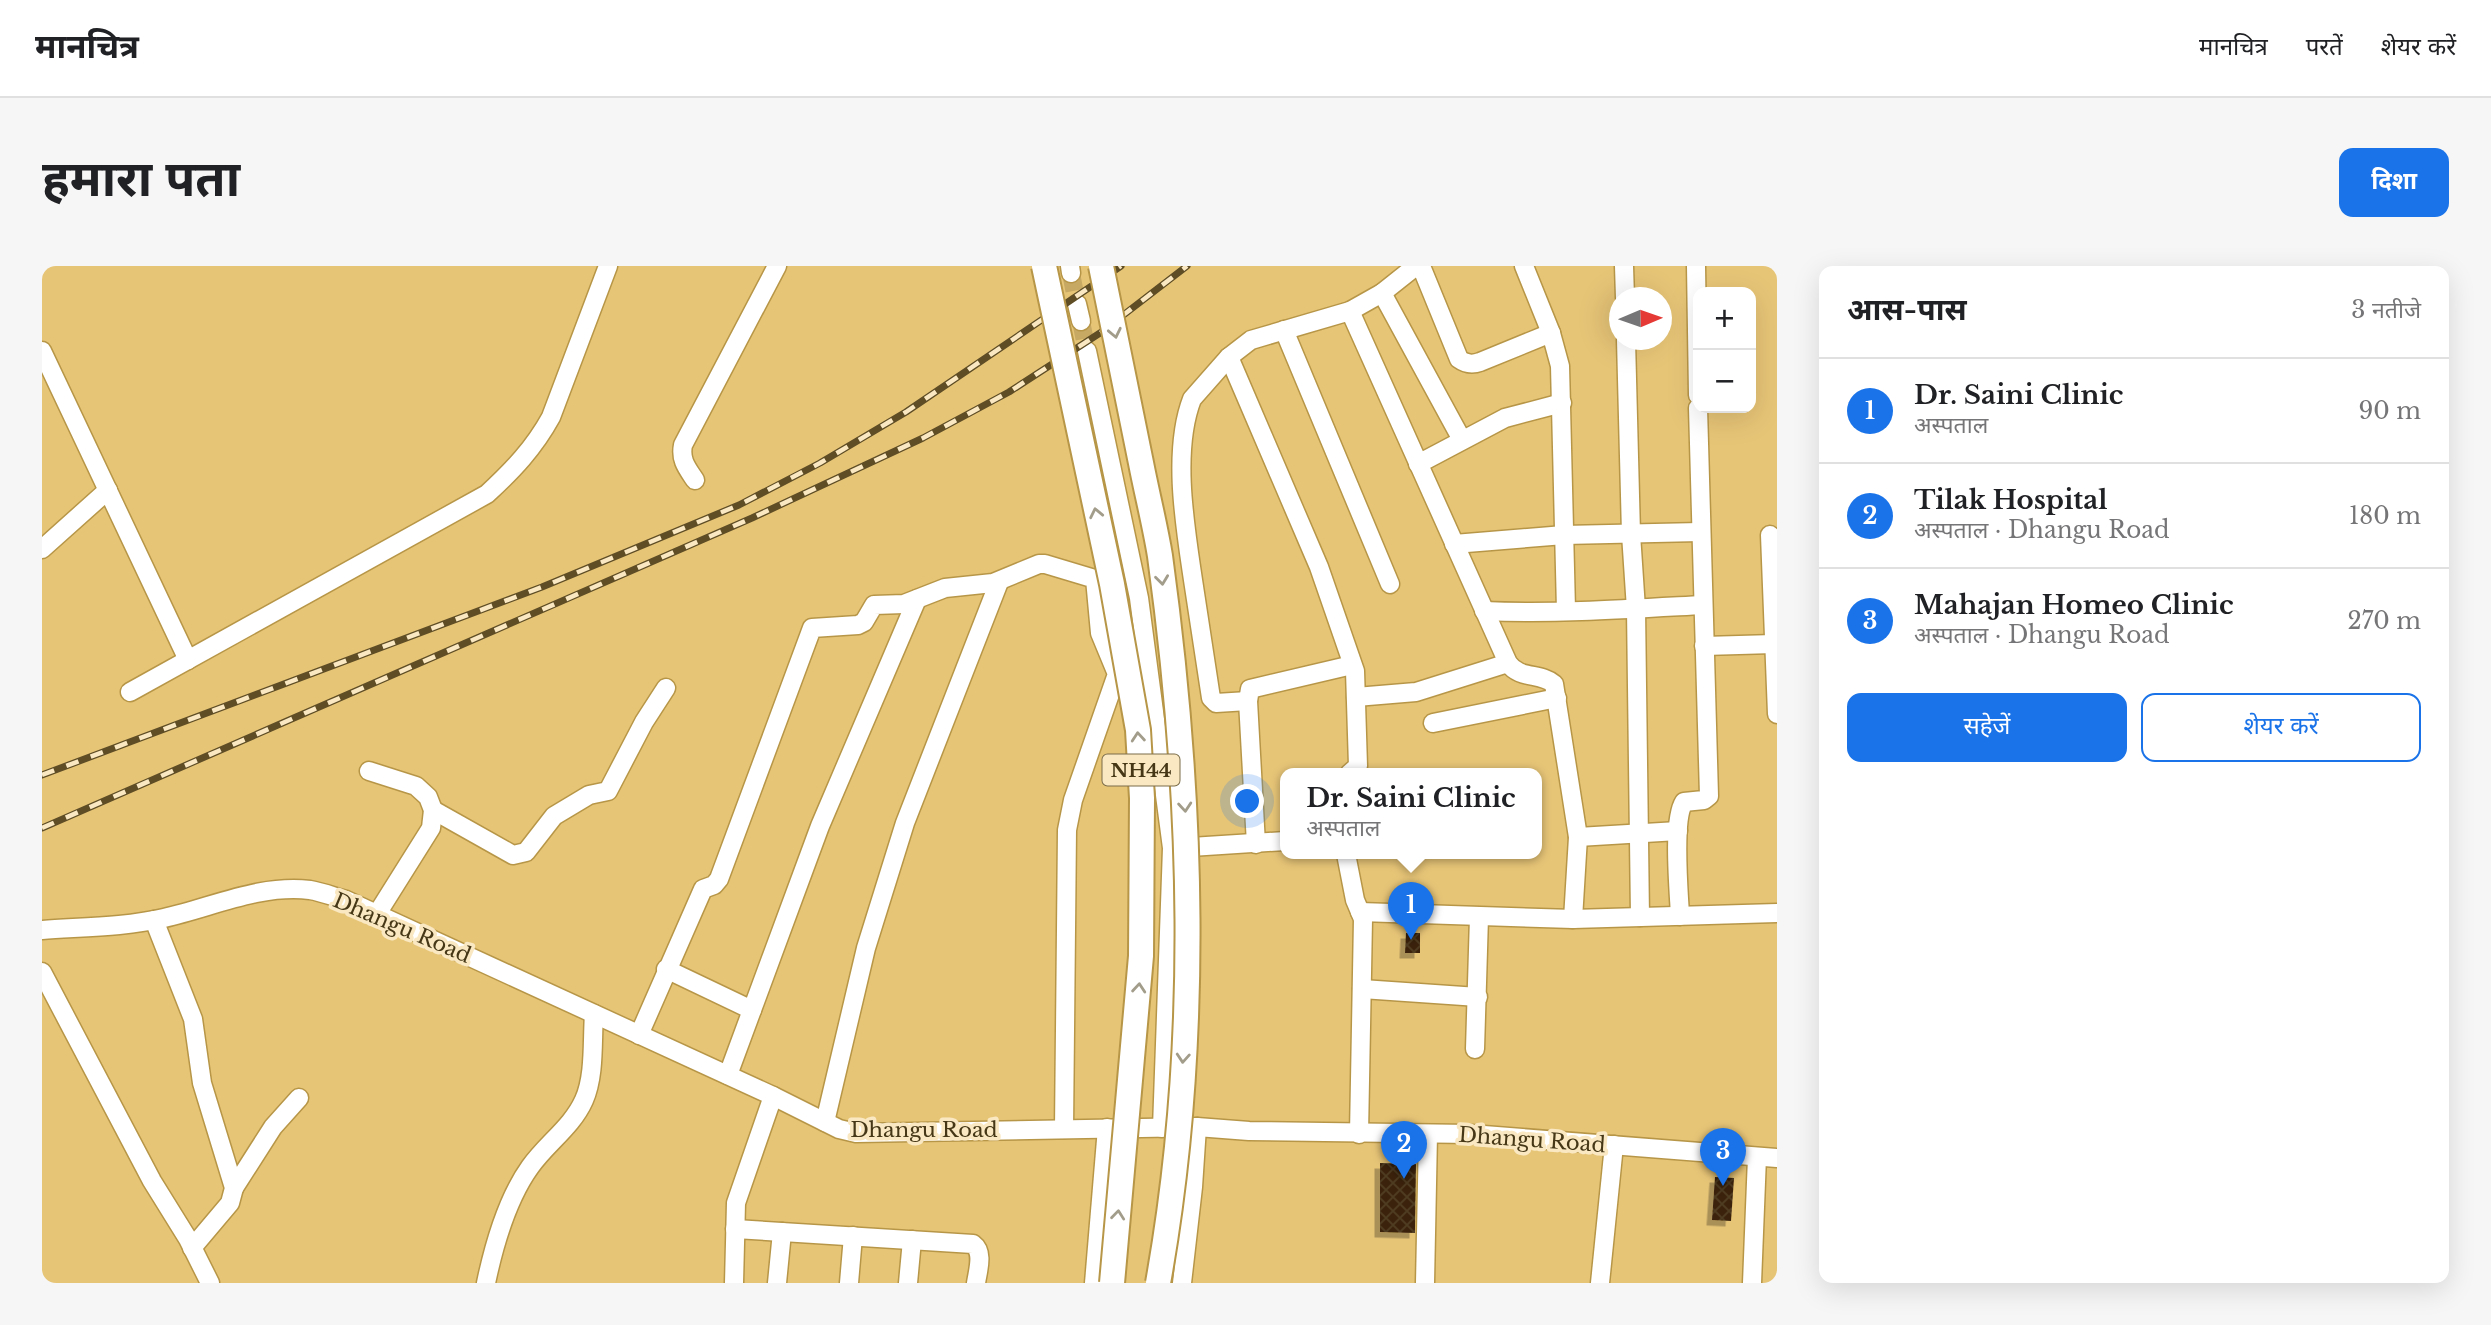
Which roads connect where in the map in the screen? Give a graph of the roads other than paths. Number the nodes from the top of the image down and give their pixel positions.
1 (608, 266) edge
2 (777, 266) edge
3 (1044, 266) edge
4 (1101, 266) edge
5 (1416, 266) edge
6 (1421, 266) edge
7 (1624, 266) edge
8 (1696, 266) edge
9 (1531, 268) edge
10 (1625, 287) edge
11 (1382, 293) junction
12 (1350, 311) junction
13 (1284, 330) junction
14 (1552, 333) junction
15 (1626, 350) edge
16 (1697, 350) edge
17 (42, 351) edge
18 (1087, 351) tunnel mouth
19 (1228, 357) junction
20 (1562, 403) junction
21 (1698, 413) edge
22 (1462, 440) junction
23 (1418, 464) junction
24 (695, 480) dead end
25 (108, 490) junction
26 (1700, 532) junction
27 (1631, 534) junction
28 (1564, 535) junction
29 (1770, 535) dead end
30 (1454, 544) junction
31 (42, 549) edge
32 (999, 582) junction
33 (1390, 584) dead end
34 (917, 599) junction
35 (1703, 605) junction
36 (1636, 609) junction
37 (1566, 610) junction
38 (1484, 611) junction
39 (1775, 634) edge
40 (1704, 646) junction
41 (188, 660) junction
42 (1508, 663) junction
43 (1352, 665) junction
44 (666, 688) dead end
45 (130, 692) dead end
46 (1356, 697) junction
47 (1558, 698) junction
48 (1248, 701) junction
49 (1777, 714) edge
50 (1433, 723) dead end
51 (1356, 768) edge
52 (369, 771) dead end
53 (433, 810) junction
54 (1678, 831) junction
55 (1639, 834) junction
56 (1578, 837) junction
57 (1280, 842) edge
58 (1256, 844) junction
59 (1172, 848) junction
60 (1347, 859) edge
61 (1360, 912) junction
62 (1777, 913) edge
63 (377, 915) junction
64 (1680, 916) junction
65 (1479, 917) junction
66 (1640, 917) junction
67 (154, 919) junction
68 (1573, 919) junction
69 (42, 930) edge
70 (666, 969) junction
71 (42, 972) edge
72 (1362, 989) junction
73 (1478, 997) junction
74 (752, 1010) junction
75 (594, 1014) junction
76 (639, 1035) junction
77 (1475, 1049) dead end
78 (728, 1075) junction
79 (773, 1096) junction
80 (299, 1098) dead end
81 (825, 1122) junction
82 (1197, 1127) junction
83 (1107, 1128) junction
84 (1162, 1128) junction
85 (1064, 1129) junction
86 (1359, 1133) junction
87 (1428, 1134) junction
88 (1614, 1145) junction
89 (1757, 1157) junction
90 (1777, 1158) edge
91 (234, 1188) junction
92 (735, 1229) junction
93 (782, 1232) junction
94 (853, 1236) junction
95 (912, 1240) junction
96 (192, 1248) junction
97 (210, 1283) edge
98 (486, 1283) edge
99 (734, 1283) edge
100 (777, 1283) edge
101 (849, 1283) edge
102 (908, 1283) edge
103 (976, 1283) edge
104 (1094, 1283) edge
105 (1112, 1283) edge
106 (1158, 1283) edge
107 (1182, 1283) edge
108 (1425, 1283) edge
109 (1600, 1283) edge
110 (1752, 1283) edge

1 - 41 street
2 - 24 street
105 -> 3 highway, NH44, bridge
4 -> 106 highway, NH44, bridge
5 - 11 street
6 - 14 street
7 - 10 street
8 - 16 street
9 - 14 street
11 - 12 street
11 - 22 street
12 - 13 street
12 - 23 street
13 - 19 street
13 - 33 street
14 - 20 street
15 - 27 street
17 - 25 street
18 - 59 street
19 - 43 street
19 - 48 street
20 - 22 street
20 - 28 street
21 - 26 street
22 - 23 street
23 - 30 street
25 - 31 street
25 - 41 street
26 - 27 street
26 - 35 street
27 - 28 street
27 - 36 street
28 - 30 street
28 - 37 street
29 - 39 street
30 - 38 street
32 - 34 street
32 - 81 street
32 - 85 street
34 - 70 street
34 - 74 street
35 - 36 street
35 - 40 street
36 - 37 street
36 - 55 street
37 - 38 street
38 - 42 street
39 - 40 street
39 - 49 street
40 - 54 street
41 - 45 street
42 - 46 street
42 - 47 street
43 - 46 street
43 - 48 street
44 - 53 street
46 - 51 street
47 - 50 street
47 - 56 street
48 - 58 street
52 - 53 street
53 - 63 street
54 - 55 street
54 - 64 street
55 - 56 street
55 - 66 street
56 - 68 street
57 - 58 street
58 - 59 street
59 - 84 street
60 - 61 street
61 - 65 street
61 - 72 street
62 - 64 street
63 - 67 street, Dhangu Road
63 - 75 street, Dhangu Road
64 - 66 street
65 - 68 street
65 - 73 street
66 - 68 street
67 - 69 street, Dhangu Road
67 - 91 street
70 - 74 street
70 - 76 street
71 - 96 street
72 - 73 street
72 - 86 street
73 - 77 street
74 - 78 street
75 - 76 street, Dhangu Road
75 - 98 street
76 - 78 street, Dhangu Road
78 - 79 street, Dhangu Road
79 - 81 street, Dhangu Road
79 - 92 street
80 - 91 street
81 - 85 street, Dhangu Road
82 - 84 street, Dhangu Road
82 - 86 street, Dhangu Road
82 - 107 street
83 - 84 street, Dhangu Road
83 - 85 street, Dhangu Road
83 - 104 street
86 - 87 street, Dhangu Road
87 - 88 street, Dhangu Road
87 - 108 street
88 - 89 street, Dhangu Road
88 - 109 street
89 - 90 street, Dhangu Road
89 - 110 street
91 - 96 street
92 - 93 street
92 - 99 street
93 - 94 street
93 - 100 street
94 - 95 street
94 - 101 street
95 - 102 street
95 - 103 street
96 - 97 street

